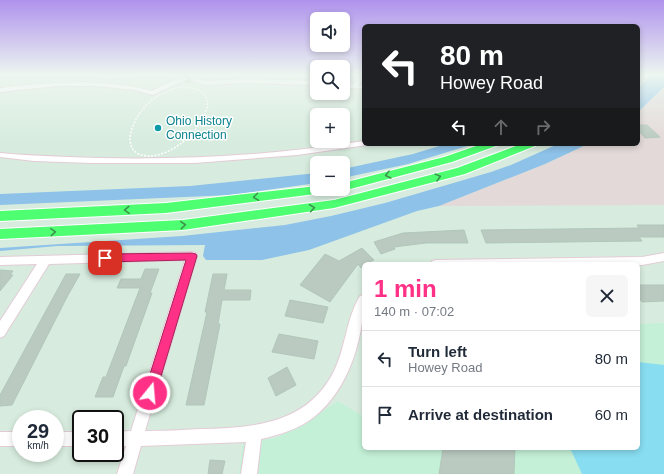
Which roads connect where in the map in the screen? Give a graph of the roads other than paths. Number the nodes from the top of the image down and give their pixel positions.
1 (362, 143) edge
2 (486, 146) edge
3 (526, 146) edge
4 (0, 155) edge
5 (350, 185) edge
6 (310, 191) edge
7 (0, 216) edge
8 (0, 236) edge
9 (664, 257) edge
10 (46, 259) junction
11 (0, 261) edge
12 (573, 262) edge
13 (362, 304) edge
14 (0, 332) edge
15 (254, 433) junction
16 (0, 439) edge
17 (12, 439) edge
18 (124, 439) edge
19 (136, 439) junction
20 (125, 474) edge
21 (249, 474) edge

1 - 4 street
2 -> 5 highway
8 -> 3 highway
6 -> 7 highway
9 - 12 street
10 - 11 street
10 - 14 street
10 - 19 street
13 - 15 street
15 - 19 street
15 - 21 street
16 - 17 street
18 - 19 street
19 - 20 street

